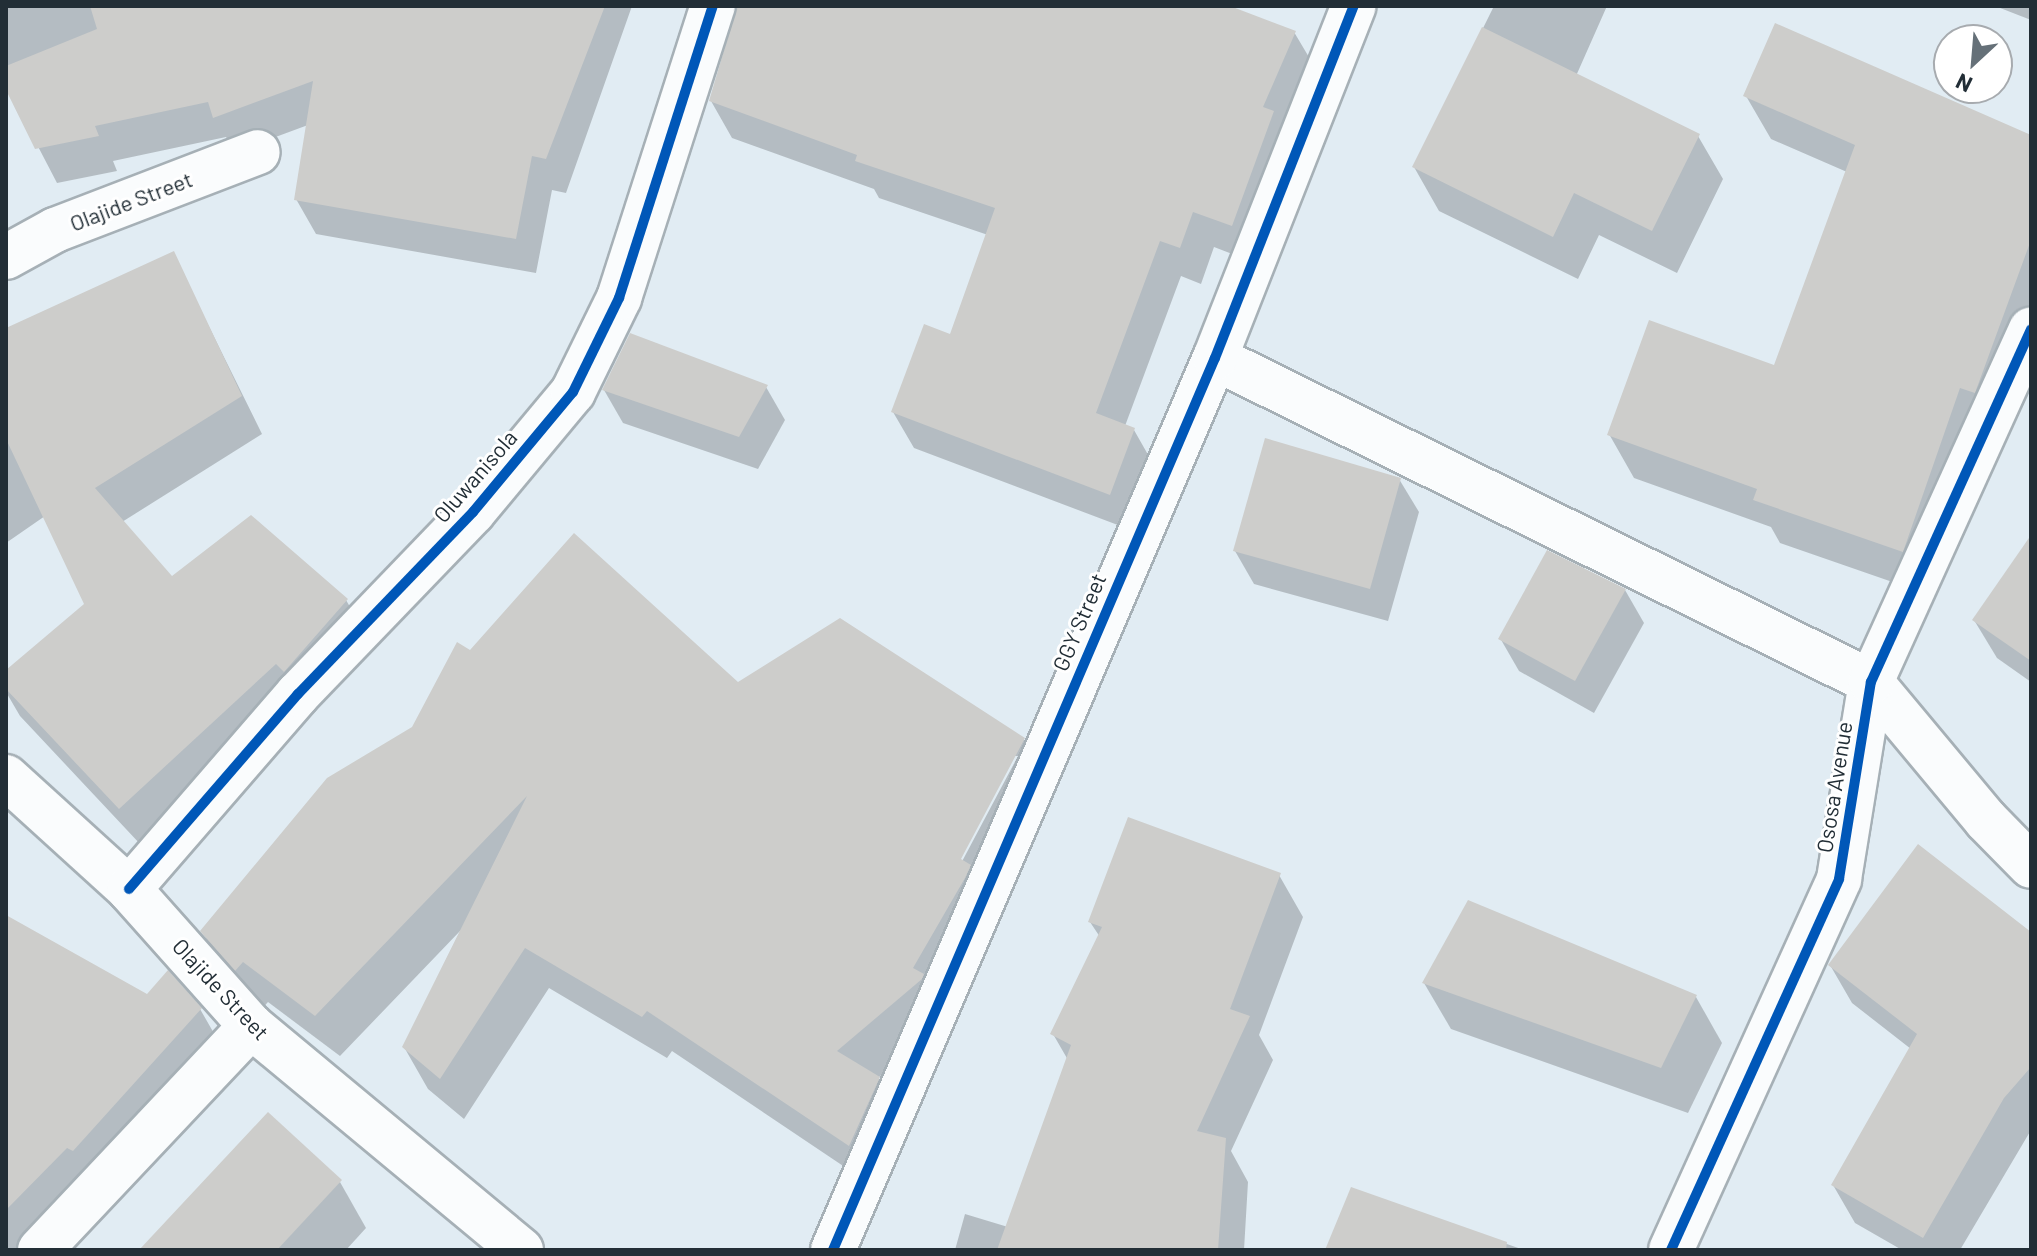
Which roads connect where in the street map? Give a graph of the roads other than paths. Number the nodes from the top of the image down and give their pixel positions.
1 (713, 6) edge
2 (1354, 6) edge
3 (258, 152) dead end
4 (6, 257) edge
5 (2031, 330) edge
6 (1215, 358) junction
7 (1871, 682) junction
8 (6, 777) edge
9 (2031, 866) edge
10 (129, 889) junction
11 (251, 1026) junction
12 (40, 1250) edge
13 (521, 1250) edge
14 (833, 1250) edge
15 (1671, 1250) edge

1 - 10 street, Oluwanisola
2 - 6 street, GGY Street
3 - 4 street, Olajide Street
5 - 7 street, Ososa Avenue
6 - 7 street
6 - 14 street, GGY Street
7 - 9 street
7 - 15 street, Ososa Avenue
8 - 10 street, Olajide Street
10 - 11 street, Olajide Street
11 - 12 street
11 - 13 street, Olajide Street

